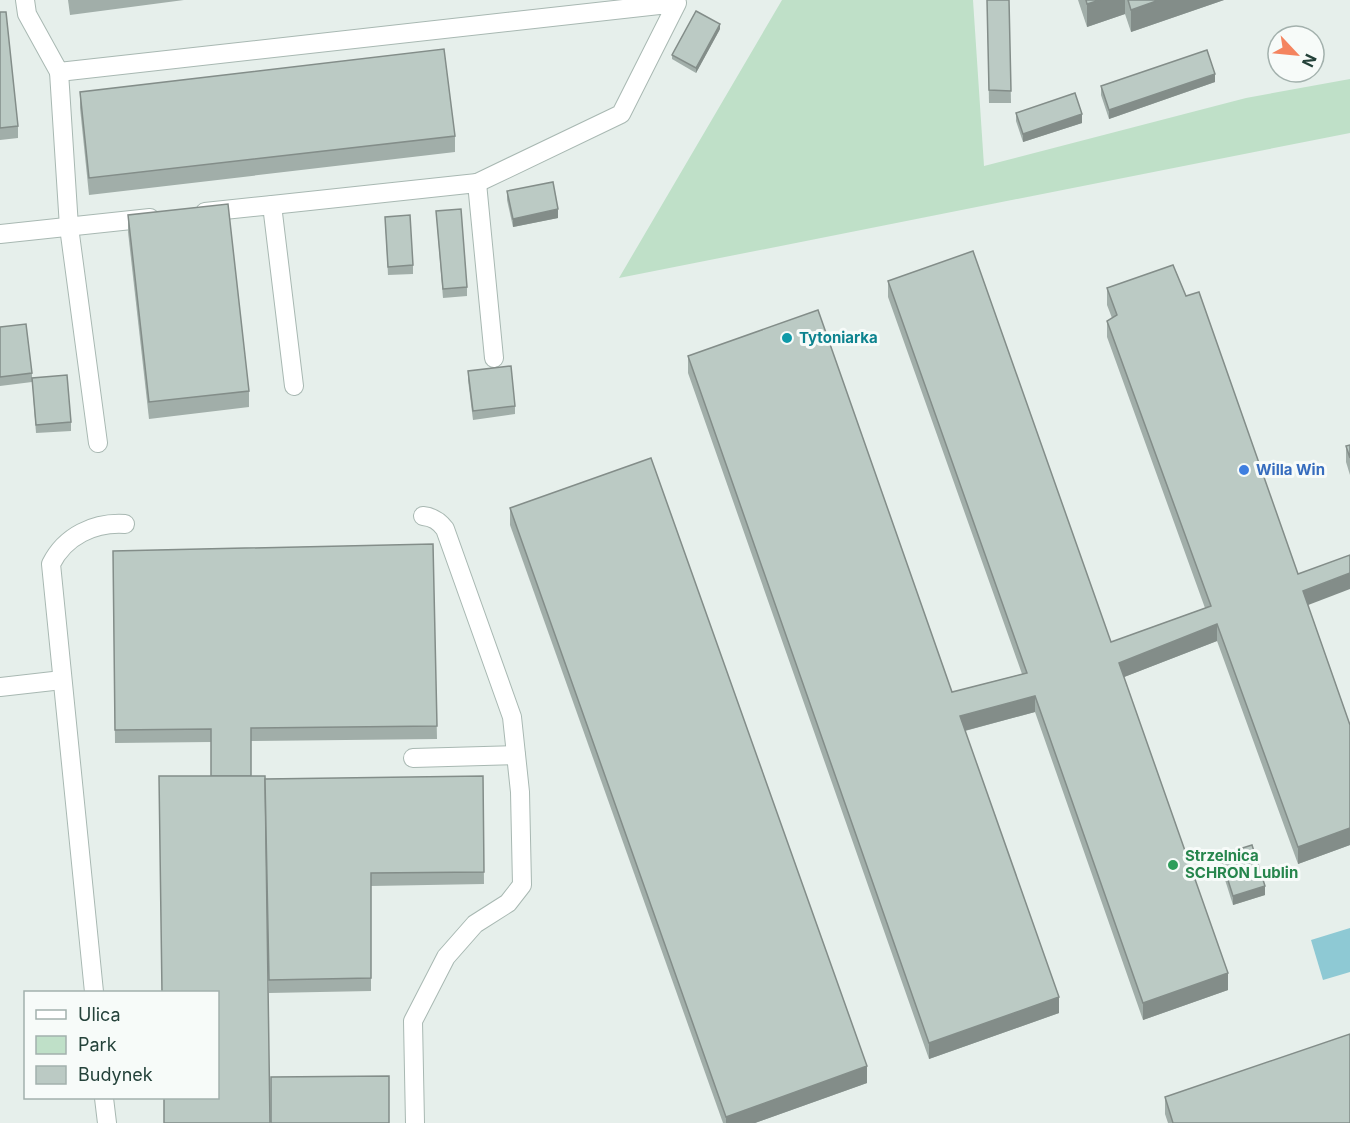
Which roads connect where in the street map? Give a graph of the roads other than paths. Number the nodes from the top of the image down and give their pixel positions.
1 (26, 0) edge
2 (59, 72) junction
3 (477, 183) junction
4 (272, 205) junction
5 (193, 213) edge
6 (171, 216) edge
7 (69, 227) junction
8 (0, 234) edge
9 (494, 358) dead end
10 (294, 386) dead end
11 (98, 443) dead end
12 (423, 516) dead end
13 (125, 524) dead end
14 (62, 680) junction
15 (0, 687) edge
16 (516, 755) junction
17 (413, 758) dead end
18 (94, 991) edge
19 (105, 1099) edge
20 (107, 1123) edge
21 (415, 1123) edge

1 - 2 lane
2 - 3 lane
2 - 7 lane
3 - 4 lane
3 - 9 lane
4 - 5 lane
4 - 10 lane
6 - 7 lane
7 - 8 lane
7 - 11 lane
12 - 16 lane
13 - 14 lane
14 - 15 lane
14 - 18 lane
16 - 17 lane
16 - 21 lane
19 - 20 lane

